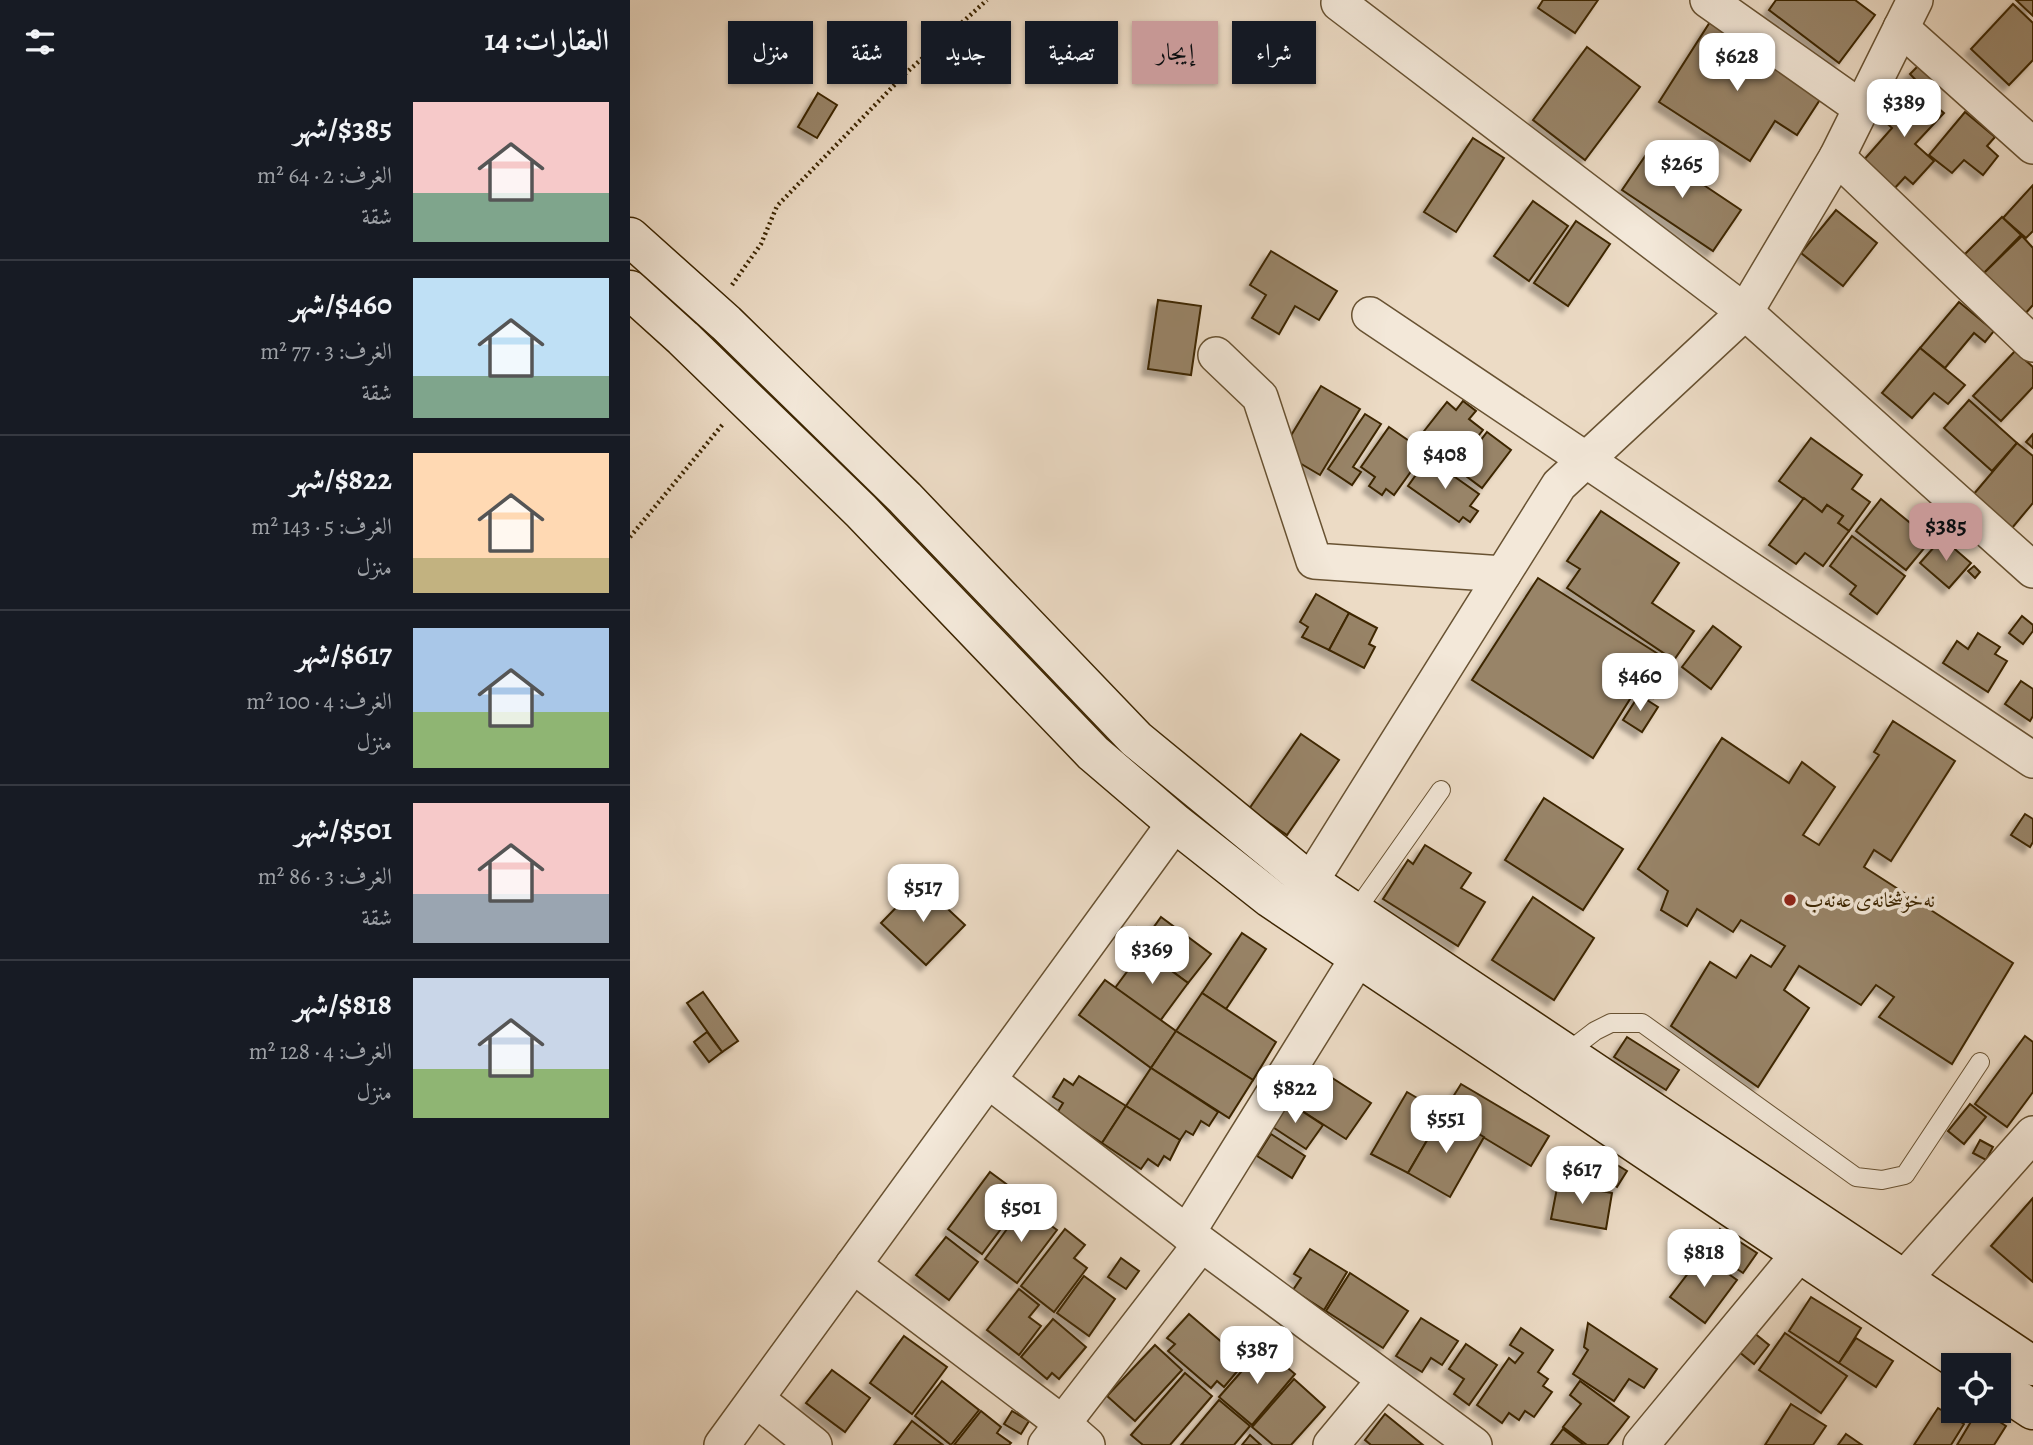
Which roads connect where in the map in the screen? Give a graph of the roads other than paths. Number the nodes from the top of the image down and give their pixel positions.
1 (1708, 0) edge
2 (1339, 4) dead end
3 (1908, 14) edge
4 (1861, 108) junction
5 (2033, 146) edge
6 (1837, 157) junction
7 (630, 237) edge
8 (630, 290) edge
9 (1745, 313) junction
10 (1370, 315) dead end
11 (2033, 344) edge
12 (1216, 355) dead end
13 (1586, 460) junction
14 (2033, 570) edge
15 (1503, 574) junction
16 (2033, 760) edge
17 (1441, 790) dead end
18 (1175, 823) junction
19 (1310, 881) junction
20 (1355, 912) junction
21 (1358, 958) junction
22 (1980, 1062) dead end
23 (1555, 1068) junction
24 (988, 1080) junction
25 (2033, 1134) edge
26 (1194, 1239) junction
27 (1800, 1253) junction
28 (853, 1265) junction
29 (1904, 1279) junction
30 (1948, 1353) edge
31 (2033, 1366) edge
32 (1385, 1380) junction
33 (2011, 1396) edge
34 (757, 1399) junction
35 (2033, 1410) edge
36 (1065, 1438) edge
37 (1653, 1441) edge
38 (722, 1445) edge
39 (814, 1445) edge
40 (1331, 1445) edge
41 (1474, 1445) edge

1 - 4 street
2 - 9 street
3 - 4 street
3 - 5 street
4 - 6 street
6 - 9 street
6 - 11 street
7 - 19 street
8 - 18 street
9 - 13 street
9 - 14 street
10 - 13 street
12 - 15 street
13 - 15 street
13 - 16 street
15 - 19 street
17 - 20 lane
18 - 21 street
18 - 24 street
19 - 20 street
20 - 23 street
21 - 23 street
21 - 26 street
22 - 23 lane
23 - 27 street
23 - 29 street
24 - 26 street
24 - 28 street
25 - 29 street
26 - 32 street
26 - 36 street
27 - 30 street
27 - 37 street
28 - 34 street
28 - 36 street
29 - 31 street
32 - 40 street
32 - 41 street
33 - 35 street
34 - 38 street
34 - 39 street

